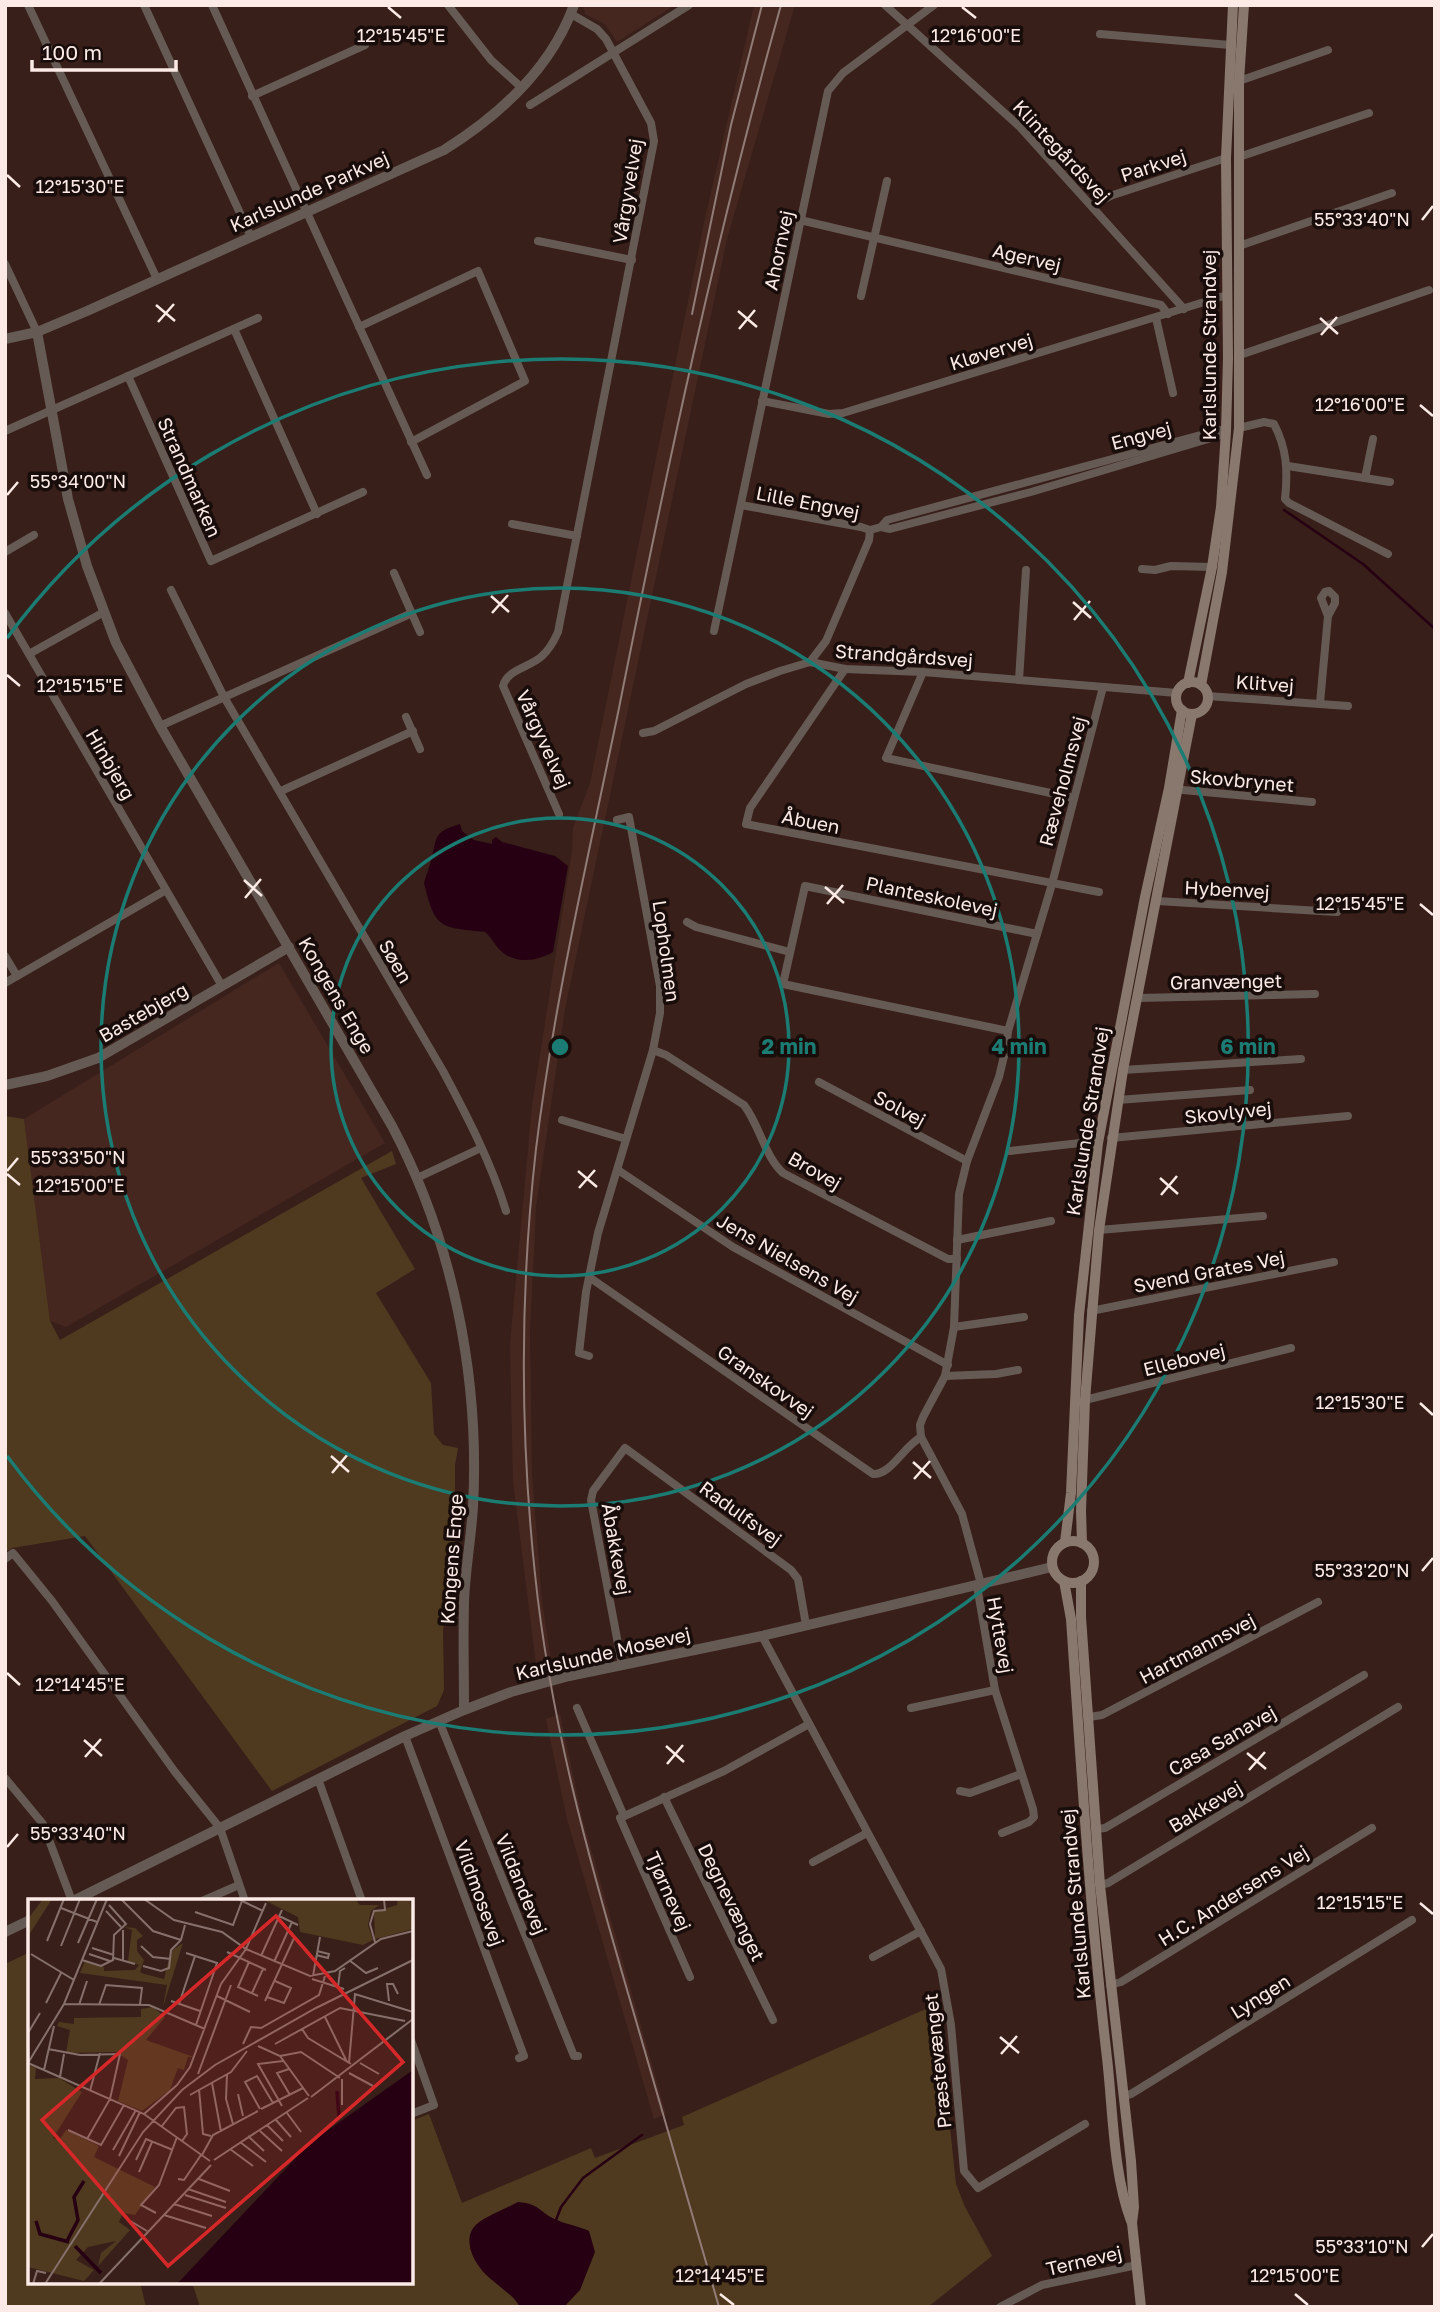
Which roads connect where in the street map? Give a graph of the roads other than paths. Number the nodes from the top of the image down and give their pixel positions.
1 (28, 5) edge
2 (144, 5) edge
3 (212, 5) edge
4 (448, 5) edge
5 (689, 5) edge
6 (885, 5) edge
7 (934, 5) edge
8 (1233, 5) edge
9 (1244, 5) edge
10 (573, 9) edge
11 (908, 25) junction
12 (1100, 34) dead end
13 (365, 45) dead end
14 (1230, 45) junction
15 (1328, 50) dead end
16 (615, 53) junction
17 (1240, 80) junction
18 (522, 88) junction
19 (252, 96) junction
20 (530, 105) dead end
21 (1369, 113) dead end
22 (1239, 157) junction
23 (1226, 158) junction
24 (887, 181) dead end
25 (1392, 193) dead end
26 (1092, 205) junction
27 (307, 211) junction
28 (800, 220) junction
29 (251, 237) junction
30 (875, 237) junction
31 (538, 241) dead end
32 (1239, 246) junction
33 (632, 260) junction
34 (5, 264) edge
35 (157, 279) junction
36 (1429, 289) dead end
37 (1227, 295) junction
38 (861, 296) dead end
39 (1184, 309) junction
40 (1168, 314) junction
41 (258, 318) dead end
42 (1156, 318) junction
43 (359, 327) junction
44 (234, 329) junction
45 (37, 332) junction
46 (5, 339) edge
47 (1240, 355) junction
48 (128, 376) junction
49 (1173, 393) dead end
50 (762, 401) junction
51 (51, 411) junction
52 (1240, 428) junction
53 (5, 431) edge
54 (1226, 431) junction
55 (1373, 439) dead end
56 (411, 442) junction
57 (1288, 466) junction
58 (427, 475) dead end
59 (1365, 478) junction
60 (1390, 482) dead end
61 (363, 492) dead end
62 (741, 505) junction
63 (317, 514) junction
64 (512, 524) dead end
65 (870, 530) junction
66 (34, 535) dead end
67 (577, 536) junction
68 (5, 552) edge
69 (1388, 554) dead end
70 (1212, 567) junction
71 (1142, 569) dead end
72 (1026, 570) dead end
73 (394, 573) dead end
74 (171, 590) dead end
75 (104, 612) junction
76 (5, 613) edge
77 (412, 613) junction
78 (1328, 616) dead end
79 (714, 631) dead end
80 (420, 632) dead end
81 (29, 654) junction
82 (810, 662) junction
83 (845, 669) junction
84 (923, 672) junction
85 (1019, 680) junction
86 (1188, 683) junction
87 (1201, 685) junction
88 (1103, 687) junction
89 (1177, 693) junction
90 (1208, 696) junction
91 (224, 697) junction
92 (1320, 703) junction
93 (1348, 706) dead end
94 (1187, 712) junction
95 (406, 717) dead end
96 (160, 726) junction
97 (413, 731) junction
98 (643, 733) dead end
99 (421, 748) dead end
100 (1174, 789) junction
101 (281, 791) junction
102 (1074, 798) junction
103 (1312, 802) dead end
104 (559, 814) dead end
105 (617, 820) dead end
106 (1052, 884) junction
107 (166, 890) junction
108 (1100, 891) dead end
109 (1157, 901) junction
110 (1337, 912) dead end
111 (687, 922) dead end
112 (1037, 933) junction
113 (289, 947) junction
114 (790, 951) junction
115 (5, 956) edge
116 (17, 976) junction
117 (5, 983) edge
118 (222, 986) junction
119 (1315, 995) dead end
120 (1138, 999) junction
121 (1008, 1031) junction
122 (653, 1050) junction
123 (1301, 1059) dead end
124 (1124, 1070) junction
125 (819, 1082) dead end
126 (5, 1085) edge
127 (1250, 1090) dead end
128 (1118, 1101) junction
129 (1348, 1116) dead end
130 (562, 1120) dead end
131 (1111, 1138) junction
132 (626, 1139) junction
133 (1098, 1143) junction
134 (481, 1148) junction
135 (1010, 1151) dead end
136 (967, 1161) junction
137 (618, 1170) junction
138 (417, 1178) junction
139 (506, 1211) dead end
140 (1262, 1216) dead end
141 (1051, 1221) dead end
142 (1099, 1230) junction
143 (957, 1240) junction
144 (957, 1259) junction
145 (1335, 1262) dead end
146 (589, 1277) junction
147 (1091, 1311) junction
148 (1024, 1317) dead end
149 (954, 1326) junction
150 (1291, 1348) dead end
151 (589, 1356) dead end
152 (948, 1365) junction
153 (1018, 1370) dead end
154 (945, 1376) junction
155 (1085, 1400) junction
156 (921, 1437) junction
157 (625, 1448) joint
158 (1065, 1542) junction
159 (1082, 1543) junction
160 (5, 1559) edge
161 (1052, 1567) junction
162 (1064, 1581) junction
163 (1081, 1581) junction
164 (979, 1585) junction
165 (1318, 1602) dead end
166 (806, 1625) junction
167 (762, 1636) junction
168 (622, 1665) junction
169 (1364, 1675) dead end
170 (995, 1690) junction
171 (1398, 1707) dead end
172 (577, 1708) dead end
173 (911, 1708) dead end
174 (464, 1710) junction
175 (1088, 1717) junction
176 (439, 1721) junction
177 (809, 1724) junction
178 (405, 1736) junction
179 (1021, 1773) junction
180 (5, 1777) edge
181 (318, 1779) junction
182 (960, 1791) dead end
183 (664, 1797) junction
184 (622, 1817) junction
185 (220, 1828) junction
186 (1372, 1828) dead end
187 (1096, 1829) junction
188 (867, 1833) junction
189 (1002, 1833) dead end
190 (813, 1862) dead end
191 (239, 1885) junction
192 (1100, 1885) junction
193 (71, 1899) edge
194 (76, 1899) edge
195 (207, 1899) edge
196 (244, 1899) edge
197 (361, 1899) edge
198 (1412, 1920) dead end
199 (28, 1921) edge
200 (5, 1931) edge
201 (921, 1931) junction
202 (873, 1957) dead end
203 (690, 1977) dead end
204 (1110, 1985) junction
205 (773, 2020) dead end
206 (413, 2046) edge
207 (578, 2056) dead end
208 (519, 2058) dead end
209 (1123, 2096) junction
210 (413, 2113) edge
211 (1085, 2124) dead end
212 (1132, 2223) junction
213 (1137, 2264) junction
214 (1000, 2307) edge
215 (1141, 2307) edge

1 - 35 street
2 - 29 street
3 - 19 street
4 - 18 street
5 - 16 street
6 - 11 street, Klintegårdsvej
7 - 11 street, Ahornvej
8 - 14 main road, Karlslunde Strandvej
9 - 17 main road, Karlslunde Strandvej
10 - 16 street, Vårgyvelvej
10 - 18 street, Karlslunde Parkvej
11 - 26 street, Klintegårdsvej
11 - 28 street, Ahornvej
12 - 14 street
13 - 19 street
14 - 23 main road, Karlslunde Strandvej
15 - 17 street
16 - 20 street
16 - 33 street, Vårgyvelvej
17 - 22 main road, Karlslunde Strandvej
18 - 27 street, Karlslunde Parkvej
19 - 27 street
21 - 22 street
22 - 32 main road, Karlslunde Strandvej
23 - 26 street, Parkvej
23 - 37 main road, Karlslunde Strandvej
24 - 30 street
25 - 32 street, Karlslunde Strandvej
26 - 39 street, Klintegårdsvej
27 - 29 street, Karlslunde Parkvej
27 - 43 street
28 - 30 street, Agervej
28 - 50 street, Ahornvej
29 - 35 street, Karlslunde Parkvej
30 - 38 street
30 - 40 street, Agervej
31 - 33 street, Vårgyvelvej
32 - 47 main road, Karlslunde Strandvej
33 - 67 street, Vårgyvelvej
34 - 45 street
35 - 45 street, Karlslunde Parkvej
36 - 47 street
37 - 39 street, Kløvervej
37 - 54 main road, Karlslunde Strandvej
39 - 40 street, Kløvervej
40 - 42 street, Kløvervej
41 - 44 street
42 - 49 street
42 - 50 street, Kløvervej
43 - 56 street
43 - 56 street
44 - 48 street
44 - 63 street
45 - 46 street, Karlslunde Parkvej
45 - 51 street, Kongens Enge
47 - 52 main road, Karlslunde Strandvej
48 - 51 street
48 - 63 street, Strandmarken
50 - 62 street, Ahornvej
51 - 53 street
51 - 75 street, Kongens Enge
52 - 57 street
52 - 87 main road, Karlslunde Strandvej
54 - 65 street, Engvej
54 - 70 main road, Karlslunde Strandvej
55 - 59 street
56 - 58 street
57 - 59 street
57 - 69 street
59 - 60 street
61 - 63 street, Strandmarken
62 - 65 street, Lille Engvej
62 - 79 street, Ahornvej
64 - 67 street
65 - 82 street
66 - 68 street
67 - 104 street, Vårgyvelvej
70 - 71 street
70 - 86 main road, Karlslunde Strandvej
72 - 85 street
73 - 77 street
74 - 91 street, Søen
75 - 81 street
75 - 96 street, Kongens Enge
76 - 81 street, Hinbjerg
77 - 80 street
77 - 91 street
78 - 92 street, Klitvej
81 - 107 street, Hinbjerg
82 - 83 street, Strandgårdsvej
82 - 98 street, Strandgårdsvej
83 - 84 street, Strandgårdsvej
83 - 106 street, Åbuen
84 - 85 street, Strandgårdsvej
84 - 102 street
85 - 88 street, Strandgårdsvej
86 - 87 main road
86 - 89 main road
87 - 90 main road
88 - 89 street, Strandgårdsvej
88 - 102 street, Ræveholmsvej
89 - 94 main road
90 - 92 street, Klitvej
90 - 94 main road
91 - 96 street
91 - 101 street, Søen
92 - 93 street, Klitvej
94 - 100 main road, Karlslunde Strandvej
95 - 97 street
96 - 113 street, Kongens Enge
97 - 99 street
97 - 101 street
100 - 103 street, Skovbrynet
100 - 109 main road, Karlslunde Strandvej
100 - 133 main road, Karlslunde Strandvej
101 - 134 street, Søen
102 - 106 street, Ræveholmsvej
105 - 122 street, Lopholmen
106 - 108 street
106 - 112 street, Ræveholmsvej
107 - 116 street
107 - 118 street, Hinbjerg
109 - 110 street, Hybenvej
109 - 120 main road, Karlslunde Strandvej
111 - 114 street
112 - 114 street, Planteskolevej
112 - 121 street, Ræveholmsvej
113 - 118 street, Bastebjerg
113 - 138 street, Kongens Enge
114 - 121 street, Planteskolevej
115 - 116 street
116 - 117 street
118 - 126 street, Bastebjerg
119 - 120 street, Granvænget
120 - 124 main road, Karlslunde Strandvej
121 - 136 street, Ræveholmsvej
122 - 132 street, Lopholmen
122 - 144 street, Brovej
123 - 124 street, Karlslunde Strandvej
124 - 128 main road, Karlslunde Strandvej
125 - 136 street, Solvej
127 - 128 street
128 - 131 main road, Karlslunde Strandvej
129 - 131 street, Skovlyvej
130 - 132 street
131 - 142 main road, Karlslunde Strandvej
132 - 137 street, Lopholmen
133 - 135 street
133 - 158 main road, Karlslunde Strandvej
134 - 138 street
134 - 139 street, Søen
136 - 143 street, Ræveholmsvej
137 - 146 street, Lopholmen
137 - 152 street, Jens Nielsens Vej
138 - 174 street, Kongens Enge
140 - 142 street
141 - 143 street
142 - 147 main road, Karlslunde Strandvej
143 - 144 street, Ræveholmsvej
144 - 149 street, Ræveholmsvej
145 - 147 street, Svend Grates Vej
146 - 151 street, Lopholmen
146 - 156 street, Granskovvej
147 - 155 main road, Karlslunde Strandvej
148 - 149 street
149 - 152 street, Ræveholmsvej
150 - 155 street, Ellebovej
152 - 154 street, Ræveholmsvej
153 - 154 street
154 - 156 street, Ræveholmsvej
155 - 159 main road, Karlslunde Strandvej
156 - 164 street
157 - 166 street, Radulfsvej
157 - 168 street, Åbakkevej
158 - 159 main road
158 - 161 main road
159 - 163 main road
160 - 185 street
161 - 162 main road
161 - 164 street, Karlslunde Mosevej
162 - 163 main road
162 - 212 main road, Karlslunde Strandvej
163 - 175 main road, Karlslunde Strandvej
164 - 166 street, Karlslunde Mosevej
164 - 170 street, Hyttevej
165 - 175 street, Hartmannsvej
166 - 167 street, Karlslunde Mosevej
167 - 168 street, Karlslunde Mosevej
167 - 177 street, Præstevænget
168 - 174 street, Karlslunde Mosevej
169 - 187 street, Casa Sanavej
170 - 173 street, Hyttevej
170 - 179 street, Hyttevej
171 - 192 street, Bakkevej
172 - 184 street, Tjørnevej
174 - 176 street, Karlslunde Mosevej
175 - 187 main road, Karlslunde Strandvej
176 - 178 street, Karlslunde Mosevej
176 - 207 street, Vildandevej
177 - 183 street
177 - 188 street, Præstevænget
178 - 181 street, Karlslunde Mosevej
178 - 208 street, Vildmosevej
179 - 182 street
179 - 189 street, Hyttevej
180 - 193 street
181 - 185 street, Karlslunde Mosevej
181 - 197 street
183 - 184 street
183 - 205 street, Degnevænget
184 - 203 street, Tjørnevej
185 - 191 street
185 - 194 street, Karlslunde Mosevej
186 - 204 street, H.C. Andersens Vej
187 - 192 main road, Karlslunde Strandvej
188 - 190 street
188 - 201 street, Præstevænget
191 - 195 street
191 - 196 street
192 - 204 main road, Karlslunde Strandvej
198 - 209 street, Lyngen
199 - 200 street
201 - 202 street
201 - 211 street, Præstevænget
204 - 209 main road, Karlslunde Strandvej
206 - 210 street
209 - 212 main road, Karlslunde Strandvej
212 - 213 main road, Karlslunde Strandvej
213 - 214 street, Ternevej
213 - 215 main road, Karlslunde Strandvej

